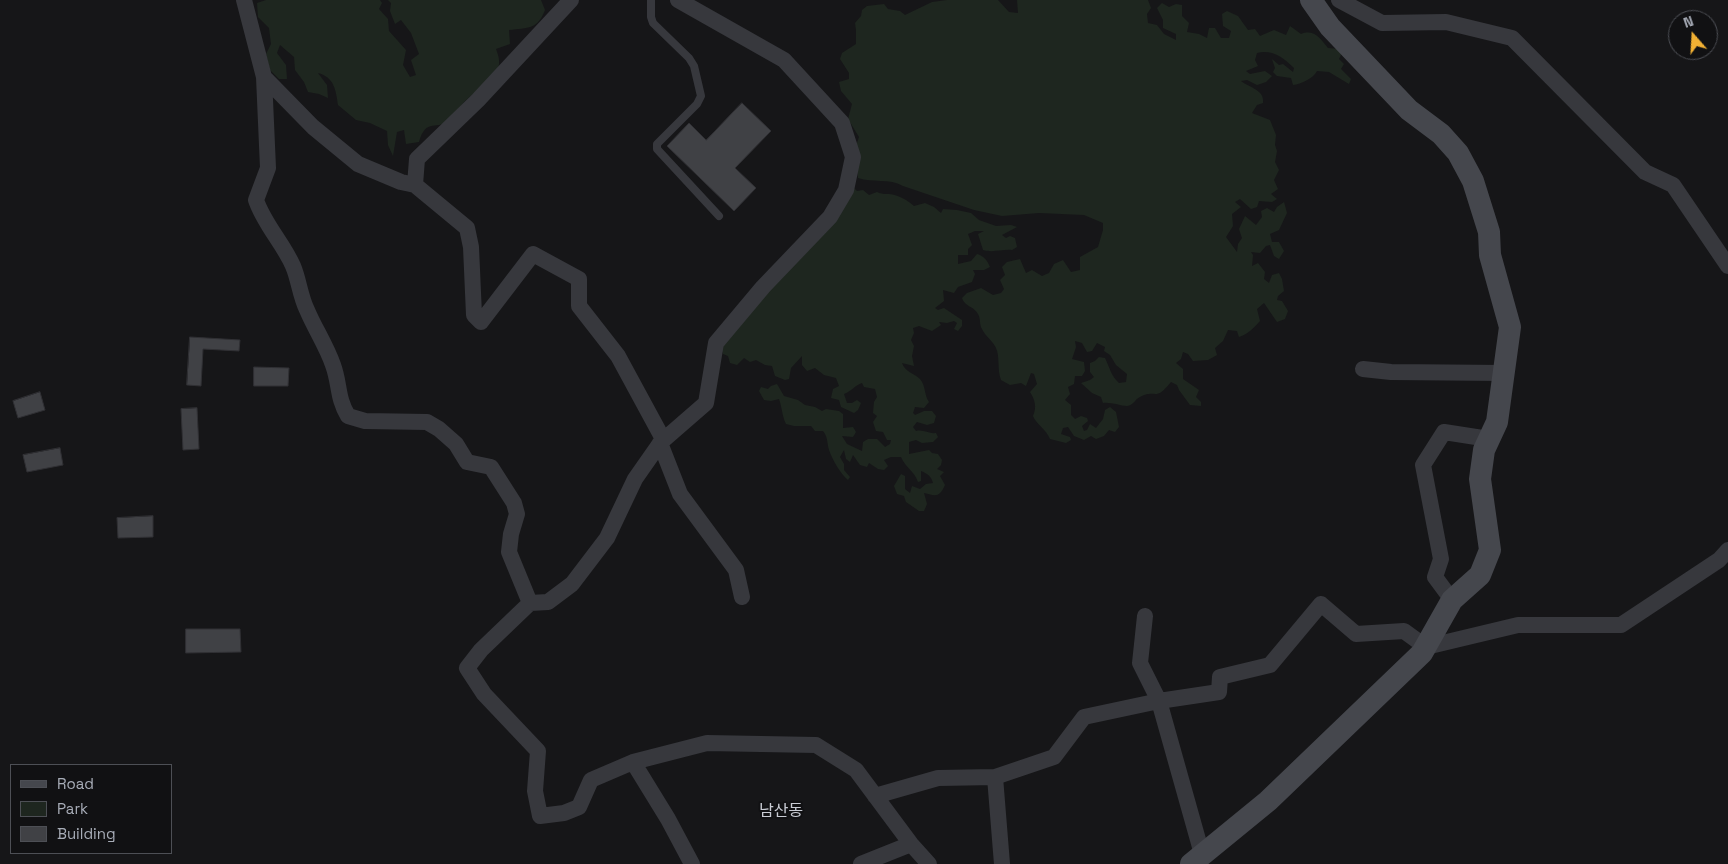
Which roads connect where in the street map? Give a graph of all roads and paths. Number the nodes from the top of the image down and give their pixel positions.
1 (244, 0) edge
2 (571, 0) edge
3 (651, 0) edge
4 (678, 0) edge
5 (1311, 0) edge
6 (1339, 0) edge
7 (264, 77) junction
8 (415, 185) junction
9 (719, 216) dead end
10 (1728, 266) edge
11 (1363, 369) dead end
12 (1504, 373) junction
13 (1489, 439) junction
14 (660, 443) junction
15 (1728, 550) edge
16 (742, 596) dead end
17 (1452, 600) junction
18 (530, 603) junction
19 (1145, 616) dead end
20 (1426, 647) junction
21 (1159, 701) junction
22 (633, 762) junction
23 (995, 777) junction
24 (875, 796) junction
25 (911, 844) junction
26 (1196, 859) edge
27 (692, 864) edge
28 (861, 864) edge
29 (929, 864) edge
30 (1002, 864) edge

1 - 7 street
2 - 8 street
3 - 9 lane
4 - 14 street
5 - 12 street
6 - 10 street
7 - 8 street
7 - 18 street
8 - 14 street
11 - 12 street
12 - 13 street
13 - 17 street
13 - 17 street
14 - 16 street
14 - 18 street
15 - 20 street
17 - 20 street
18 - 22 street
19 - 21 street
20 - 21 street
20 - 26 street
21 - 23 street
21 - 26 street
22 - 24 street
22 - 27 street
23 - 24 street
23 - 30 street
24 - 25 street
25 - 28 street
25 - 29 street

